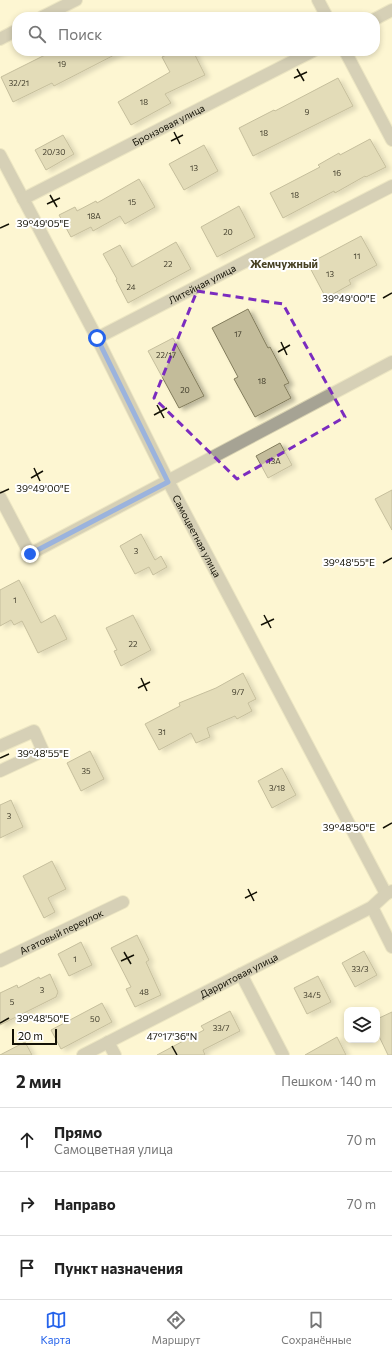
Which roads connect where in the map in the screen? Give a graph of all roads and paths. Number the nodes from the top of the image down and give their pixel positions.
1 (76, 0) edge
2 (318, 0) edge
3 (392, 10) edge
4 (52, 12) edge
5 (324, 12) edge
6 (380, 16) edge
7 (12, 33) edge
8 (0, 39) edge
9 (303, 56) edge
10 (348, 56) edge
11 (392, 140) edge
12 (0, 155) edge
13 (392, 186) edge
14 (23, 199) junction
15 (97, 338) junction
16 (392, 362) edge
17 (168, 482) junction
18 (0, 497) edge
19 (0, 746) edge
20 (0, 771) edge
21 (389, 893) edge
22 (123, 902) dead end
23 (372, 907) junction
24 (392, 947) edge
25 (0, 961) edge
26 (241, 974) junction
27 (108, 1042) junction
28 (83, 1055) edge
29 (115, 1055) edge
30 (283, 1055) edge

1 - 4 street
2 - 5 street
3 - 6 street
7 - 8 street
9 - 14 street, Бронзовая улица
10 - 11 street
12 - 14 street, Самоцветная улица
13 - 15 street, Литейная улица
14 - 15 street, Самоцветная улица
15 - 17 street, Самоцветная улица
16 - 17 street
17 - 18 street
17 - 21 street, Самоцветная улица
19 - 20 street
21 - 23 street, Дарритовая улица
22 - 25 street, Агатовый переулок
23 - 24 street
23 - 26 street, Дарритовая улица
26 - 27 street, Дарритовая улица
26 - 30 street
27 - 28 street, Дарритовая улица
27 - 29 street

